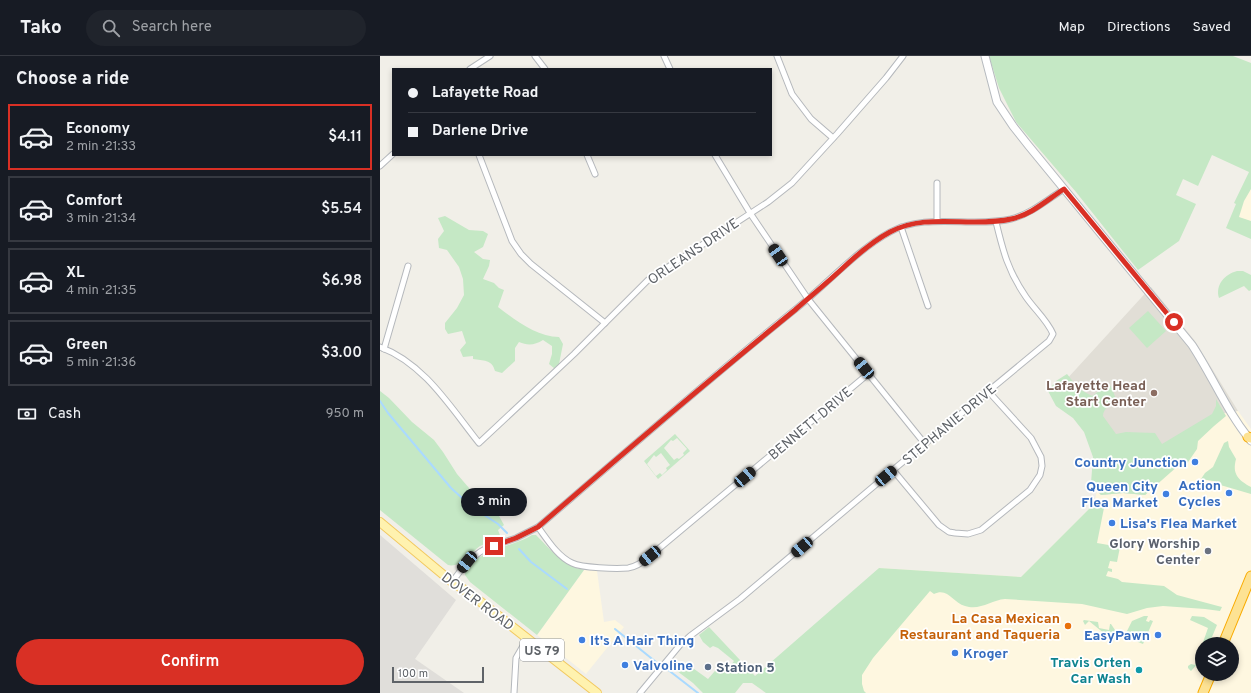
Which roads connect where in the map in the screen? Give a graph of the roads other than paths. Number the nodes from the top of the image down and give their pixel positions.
1 (490, 56) edge
2 (535, 56) edge
3 (664, 56) edge
4 (776, 56) edge
5 (902, 56) edge
6 (985, 56) edge
7 (472, 68) edge
8 (544, 68) edge
9 (670, 68) edge
10 (833, 138) junction
11 (392, 155) edge
12 (479, 156) edge
13 (587, 156) edge
14 (716, 156) edge
15 (380, 166) edge
16 (595, 174) dead end
17 (937, 183) dead end
18 (1064, 189) junction
19 (750, 213) junction
20 (937, 221) junction
21 (996, 222) junction
22 (901, 227) junction
23 (408, 266) dead end
24 (808, 299) junction
25 (928, 306) dead end
26 (605, 323) junction
27 (382, 348) edge
28 (868, 374) junction
29 (988, 391) junction
30 (1250, 439) edge
31 (925, 444) junction
32 (893, 470) junction
33 (380, 522) edge
34 (538, 527) junction
35 (1251, 576) edge
36 (452, 582) junction
37 (1226, 637) edge
38 (527, 639) junction
39 (1208, 681) edge
40 (514, 693) edge
41 (597, 693) edge
42 (640, 693) edge
43 (1203, 693) edge

1 - 7 street
2 - 8 street
3 - 9 street
4 - 10 street
5 - 10 street, ORLEANS DRIVE
6 - 18 main road
10 - 19 street, ORLEANS DRIVE
11 - 15 street
12 - 26 street
13 - 16 street
14 - 19 street
17 - 20 street
18 - 21 street
18 - 30 main road
19 - 24 street
19 - 26 street, ORLEANS DRIVE
20 - 21 street
20 - 22 street
21 - 29 street, STEPHANIE DRIVE
22 - 24 street
22 - 25 street
23 - 27 street
24 - 28 street
24 - 34 street
26 - 27 street, ORLEANS DRIVE
28 - 31 street
28 - 34 street, BENNETT DRIVE
29 - 31 street, STEPHANIE DRIVE
29 - 32 street
31 - 32 street, STEPHANIE DRIVE
32 - 42 street, STEPHANIE DRIVE
33 - 36 main road, DOVER ROAD / US 79
34 - 36 street
35 - 37 highway
36 - 38 main road, DOVER ROAD / US 79
38 - 40 street
38 - 41 main road, DOVER ROAD / US 79
39 - 43 highway

